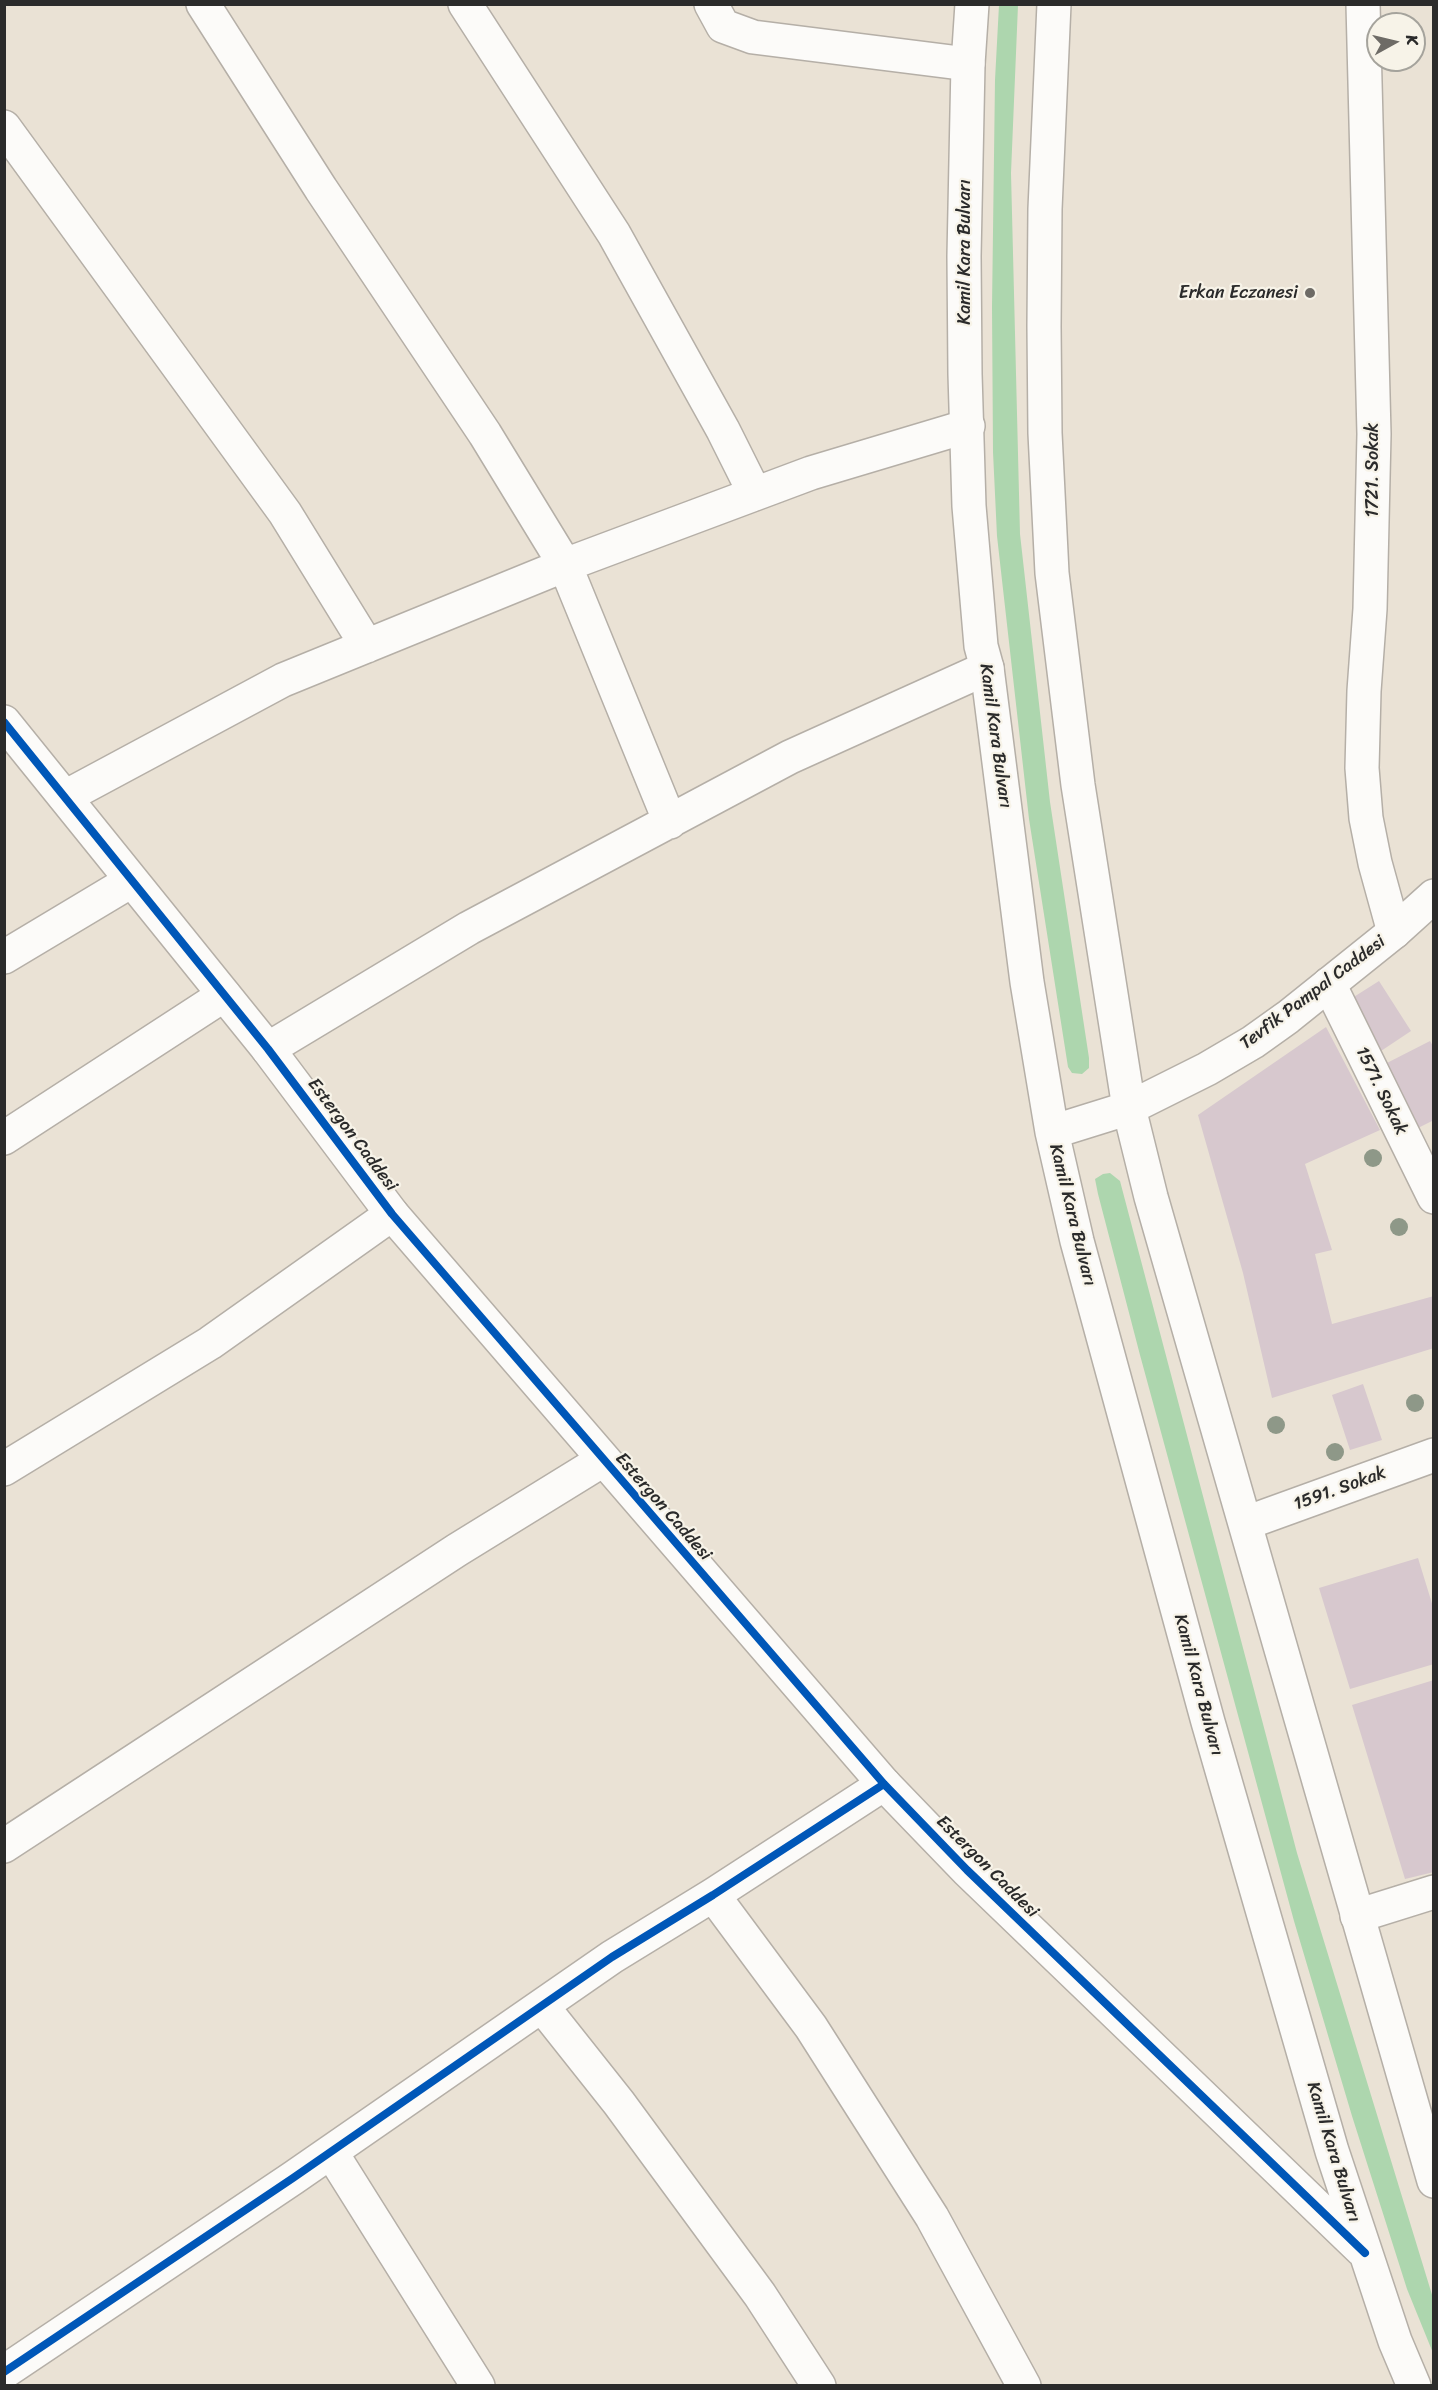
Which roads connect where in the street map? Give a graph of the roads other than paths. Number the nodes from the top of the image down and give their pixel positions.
1 (203, 4) edge
2 (465, 4) edge
3 (711, 4) edge
4 (972, 4) edge
5 (1054, 4) edge
6 (1364, 4) edge
7 (968, 64) junction
8 (4, 127) edge
9 (968, 426) junction
10 (755, 494) junction
11 (565, 565) junction
12 (367, 646) junction
13 (987, 668) junction
14 (4, 722) edge
15 (65, 797) junction
16 (670, 822) junction
17 (131, 881) junction
18 (1434, 896) edge
19 (1395, 932) junction
20 (4, 957) edge
21 (1329, 984) junction
22 (224, 995) junction
23 (267, 1049) junction
24 (1129, 1108) junction
25 (1052, 1132) junction
26 (4, 1138) edge
27 (1434, 1197) edge
28 (392, 1214) junction
29 (1434, 1455) edge
30 (603, 1460) junction
31 (4, 1469) edge
32 (1246, 1523) junction
33 (884, 1784) junction
34 (4, 1846) edge
35 (1434, 1892) edge
36 (713, 1895) junction
37 (1357, 1916) junction
38 (542, 2006) junction
39 (331, 2152) junction
40 (1434, 2181) edge
41 (1365, 2253) junction
42 (4, 2372) edge
43 (478, 2385) edge
44 (819, 2385) edge
45 (1024, 2385) edge
46 (1414, 2385) edge

1 - 11 street
2 - 10 street
3 - 7 street
4 - 7 street, Kamil Kara Bulvarı
5 - 24 street
6 - 19 street, 1721. Sokak
7 - 9 street, Kamil Kara Bulvarı
8 - 12 street
9 - 10 street
9 - 13 street, Kamil Kara Bulvarı
10 - 11 street
11 - 12 street
11 - 16 street
12 - 15 street
13 - 16 street
13 - 25 street, Kamil Kara Bulvarı
14 - 15 street, Estergon Caddesi
15 - 17 street, Estergon Caddesi
16 - 23 street
17 - 20 street
17 - 22 street, Estergon Caddesi
18 - 19 street, Tevfik Pampal Caddesi
19 - 21 street, Tevfik Pampal Caddesi
21 - 24 street, Tevfik Pampal Caddesi
21 - 27 street, 1571. Sokak
22 - 23 street, Estergon Caddesi
22 - 26 street
23 - 28 street, Estergon Caddesi
24 - 25 street, Tevfik Pampal Caddesi
24 - 32 street
25 - 41 street, Kamil Kara Bulvarı
28 - 30 street, Estergon Caddesi
28 - 31 street
29 - 32 street, 1591. Sokak
30 - 33 street, Estergon Caddesi
30 - 34 street
32 - 37 street
33 - 36 street
33 - 41 street, Estergon Caddesi
35 - 37 street
36 - 38 street
36 - 45 street
37 - 40 street
38 - 39 street
38 - 44 street
39 - 42 street
39 - 43 street
41 - 46 street, Kamil Kara Bulvarı

